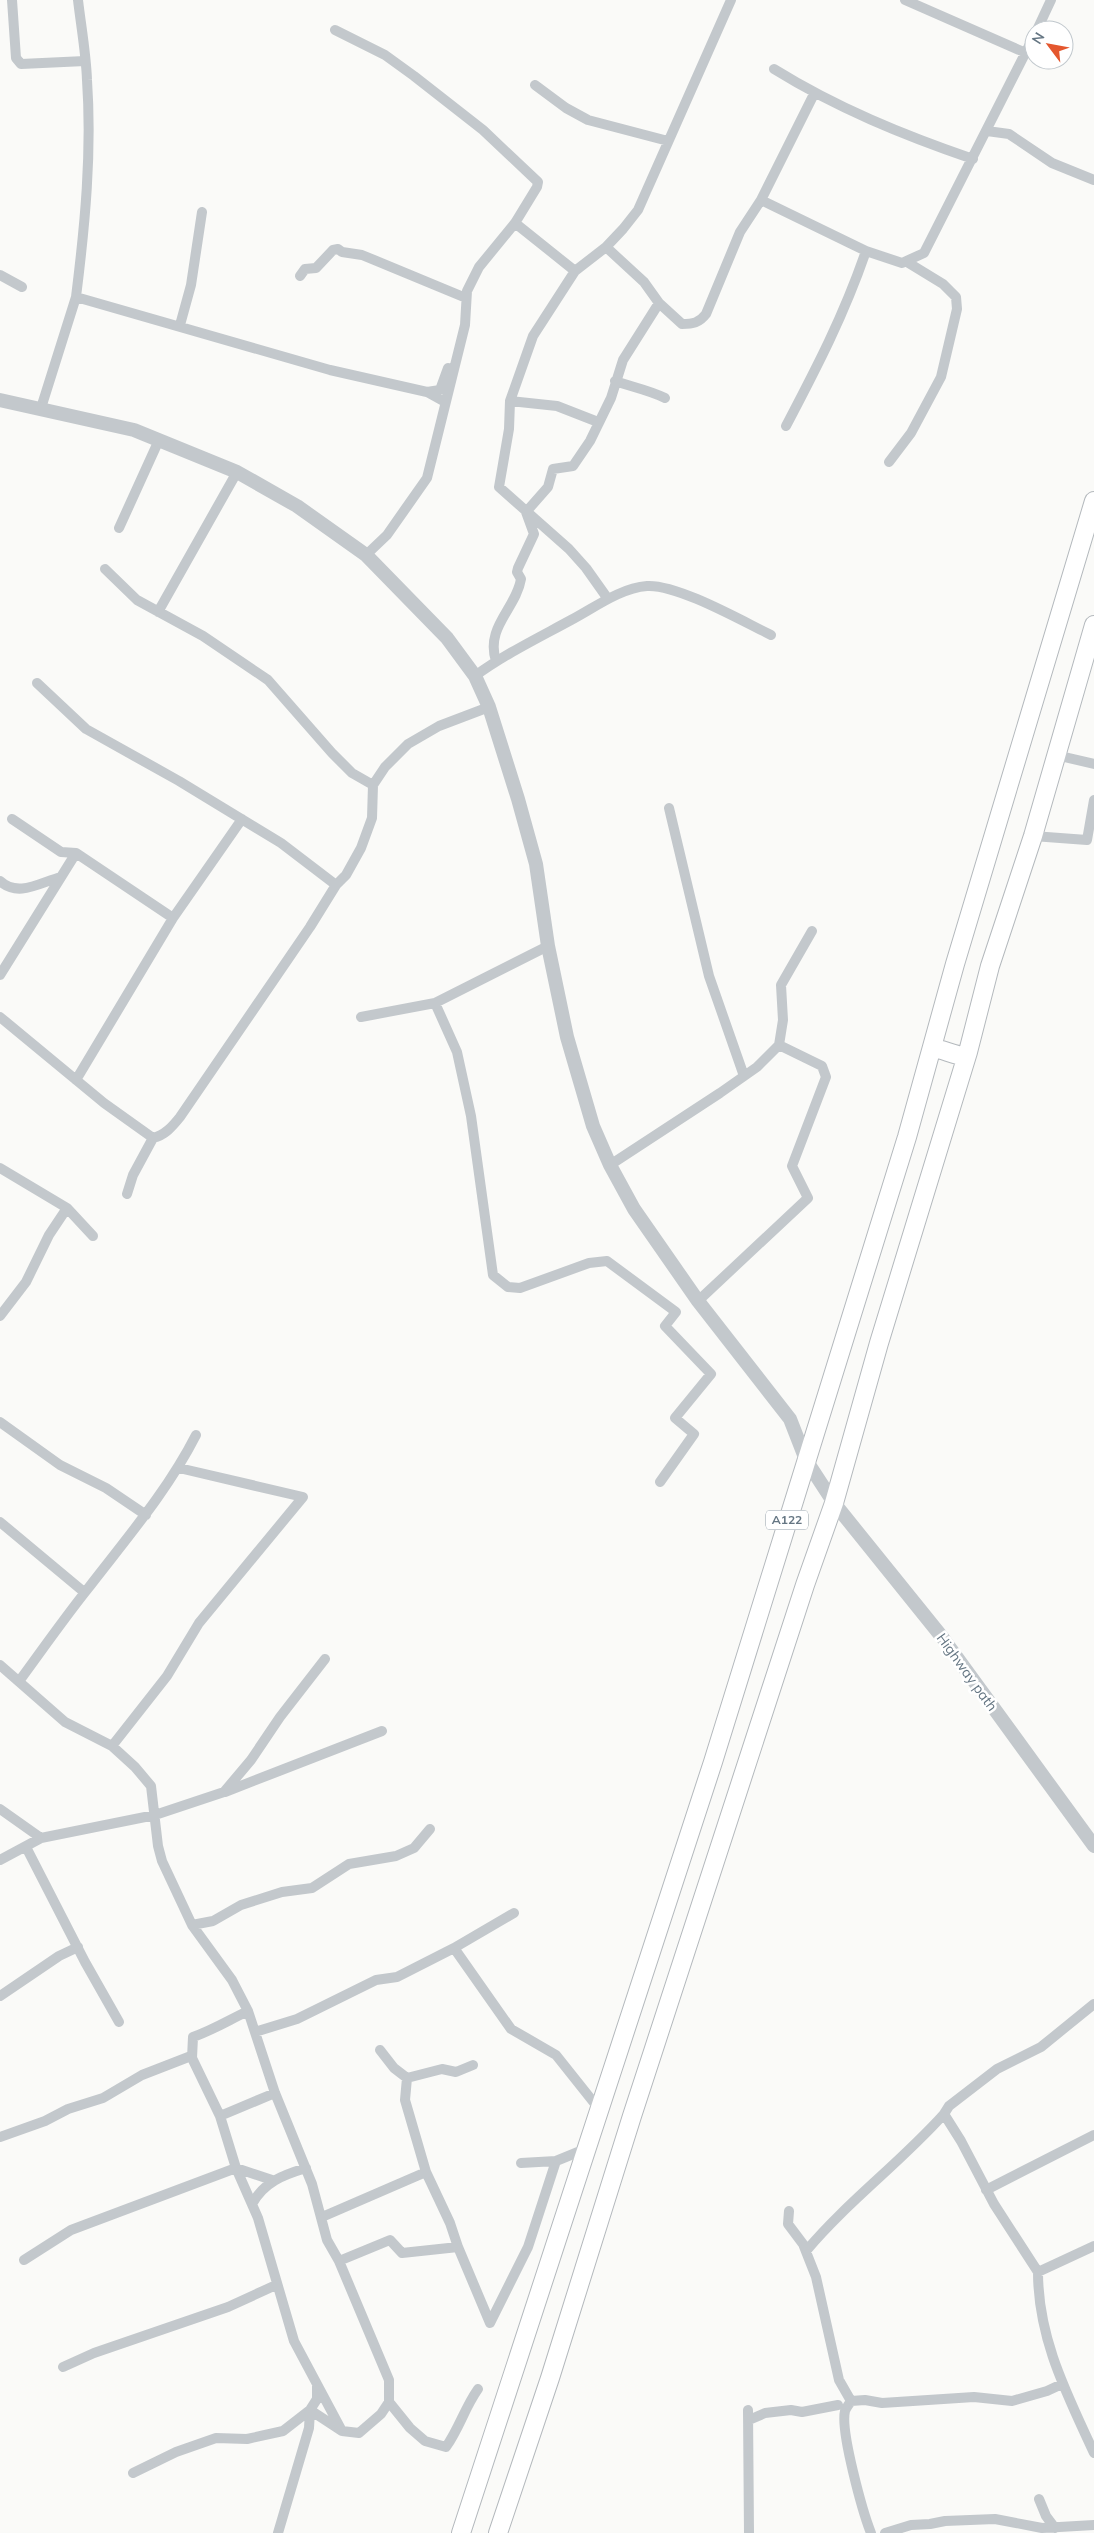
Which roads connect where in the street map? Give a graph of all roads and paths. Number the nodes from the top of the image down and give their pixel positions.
1 (12, 0) edge
2 (78, 0) edge
3 (731, 0) edge
4 (905, 0) edge
5 (1052, 0) edge
6 (1042, 20) edge
7 (335, 30) dead end
8 (1024, 52) edge
9 (1024, 57) edge
10 (85, 61) junction
11 (774, 69) dead end
12 (536, 85) dead end
13 (814, 94) junction
14 (987, 131) junction
15 (668, 141) junction
16 (973, 159) junction
17 (1094, 180) edge
18 (761, 200) junction
19 (202, 212) dead end
20 (514, 223) junction
21 (606, 247) junction
22 (866, 251) junction
23 (907, 262) junction
24 (576, 271) junction
25 (0, 275) edge
26 (300, 276) dead end
27 (22, 287) dead end
28 (76, 297) junction
29 (466, 298) junction
30 (659, 303) junction
31 (180, 325) junction
32 (465, 325) junction
33 (615, 380) junction
34 (427, 392) junction
35 (665, 398) dead end
36 (0, 400) edge
37 (510, 401) junction
38 (445, 402) junction
39 (41, 408) junction
40 (598, 422) junction
41 (786, 426) dead end
42 (159, 440) junction
43 (889, 462) dead end
44 (237, 472) junction
45 (1094, 501) edge
46 (526, 512) junction
47 (119, 528) dead end
48 (366, 555) junction
49 (105, 569) dead end
50 (608, 600) junction
51 (158, 612) junction
52 (1094, 624) edge
53 (771, 635) dead end
54 (496, 661) junction
55 (475, 676) junction
56 (37, 683) dead end
57 (489, 707) junction
58 (1056, 755) junction
59 (1094, 764) edge
60 (373, 785) junction
61 (1094, 800) edge
62 (669, 808) dead end
63 (12, 819) dead end
64 (242, 819) junction
65 (1033, 836) junction
66 (1090, 840) edge
67 (76, 853) junction
68 (61, 876) junction
69 (0, 881) edge
70 (336, 885) junction
71 (173, 918) junction
72 (812, 931) dead end
73 (548, 946) junction
74 (0, 975) edge
75 (435, 1003) junction
76 (362, 1017) dead end
77 (0, 1018) edge
78 (779, 1045) junction
79 (932, 1048) junction
80 (968, 1052) junction
81 (744, 1076) junction
82 (76, 1080) junction
83 (153, 1138) junction
84 (610, 1164) junction
85 (0, 1168) edge
86 (127, 1194) dead end
87 (66, 1208) junction
88 (93, 1236) dead end
89 (698, 1301) junction
90 (1, 1314) edge
91 (0, 1422) edge
92 (196, 1435) dead end
93 (806, 1460) junction
94 (179, 1468) junction
95 (660, 1482) dead end
96 (834, 1503) junction
97 (146, 1515) junction
98 (0, 1522) edge
99 (84, 1592) junction
100 (325, 1659) dead end
101 (0, 1664) edge
102 (20, 1680) junction
103 (382, 1731) dead end
104 (112, 1746) junction
105 (224, 1792) junction
106 (0, 1810) edge
107 (155, 1814) junction
108 (430, 1828) dead end
109 (41, 1838) junction
110 (1094, 1846) edge
111 (26, 1847) junction
112 (0, 1860) edge
113 (514, 1913) dead end
114 (192, 1925) junction
115 (78, 1947) junction
116 (454, 1948) junction
117 (0, 1996) edge
118 (1094, 2004) edge
119 (248, 2011) junction
120 (118, 2022) dead end
121 (255, 2032) junction
122 (380, 2050) dead end
123 (191, 2056) junction
124 (474, 2065) dead end
125 (406, 2078) junction
126 (275, 2093) junction
127 (599, 2110) junction
128 (944, 2114) junction
129 (220, 2116) junction
130 (1094, 2135) edge
131 (0, 2137) edge
132 (585, 2156) junction
133 (556, 2161) junction
134 (521, 2162) dead end
135 (236, 2168) junction
136 (306, 2168) junction
137 (426, 2172) junction
138 (272, 2180) junction
139 (986, 2190) junction
140 (252, 2204) junction
141 (789, 2211) dead end
142 (322, 2217) junction
143 (1094, 2246) edge
144 (458, 2247) junction
145 (806, 2251) junction
146 (24, 2260) dead end
147 (339, 2261) junction
148 (1038, 2272) junction
149 (276, 2285) junction
150 (63, 2367) dead end
151 (1062, 2384) junction
152 (317, 2386) junction
153 (478, 2389) dead end
154 (851, 2401) junction
155 (389, 2402) junction
156 (838, 2405) dead end
157 (310, 2410) junction
158 (342, 2431) junction
159 (1094, 2453) edge
160 (133, 2473) dead end
161 (1039, 2500) dead end
162 (1094, 2526) edge
163 (1055, 2528) junction
164 (278, 2533) edge
165 (461, 2533) edge
166 (498, 2533) edge
167 (749, 2533) edge
168 (871, 2533) edge
169 (885, 2533) edge

1 - 10 street
2 - 10 street
3 - 15 street
4 - 8 street
5 - 6 street
7 - 20 street
9 - 14 street
10 - 28 street
11 - 13 street
12 - 15 street
13 - 16 street
13 - 18 street
14 - 16 street
14 - 17 street
15 - 21 street
16 - 23 street
18 - 22 street
18 - 30 street
19 - 31 street
20 - 24 street
20 - 29 street
21 - 24 street
21 - 30 street
22 - 23 street
22 - 41 street
23 - 43 street
24 - 37 street
25 - 27 street
26 - 29 street
28 - 31 street
28 - 39 street
29 - 32 street
30 - 33 street
31 - 34 street
32 - 34 street
32 - 38 street
33 - 35 street
33 - 40 street
34 - 38 street
36 - 39 street, Highway path
37 - 40 street
37 - 46 street
38 - 48 street
39 - 42 street, Highway path
40 - 46 street
42 - 44 street, Highway path
42 - 47 street
44 - 48 street, Highway path
44 - 51 street
45 - 79 highway, A122
46 - 50 street
46 - 54 street
48 - 55 street, Highway path
49 - 51 street
50 - 53 street
50 - 54 street
51 - 60 street
52 - 58 highway, A122
54 - 55 street
55 - 57 street, Highway path
56 - 64 street
57 - 60 street
57 - 73 street, Highway path
58 - 59 street
58 - 65 highway, A122
60 - 70 street
61 - 66 street
62 - 81 street
63 - 67 street
64 - 70 street
64 - 71 street
65 - 66 street
65 - 80 highway, A122
67 - 68 street
67 - 71 street
68 - 69 street
68 - 74 street
70 - 83 street
71 - 82 street
72 - 78 street
73 - 75 street
73 - 84 street, Highway path
75 - 76 street
75 - 95 street
77 - 82 street
78 - 81 street
78 - 89 street
79 - 80 highway
79 - 93 highway, A122
80 - 96 highway, A122
81 - 84 street
82 - 83 street
83 - 86 street
84 - 89 street, Highway path
85 - 87 street
87 - 88 street
87 - 90 street
89 - 93 street, Highway path
91 - 97 street
92 - 94 street
93 - 96 street, Highway path
93 - 127 highway, A122
94 - 97 street
94 - 104 street
96 - 110 street, Highway path
96 - 166 highway, A122
97 - 99 street
98 - 99 street
99 - 102 street
100 - 105 street
101 - 102 street
102 - 104 street
103 - 105 street
104 - 107 street
105 - 107 street
106 - 109 street
107 - 109 street
107 - 114 street
108 - 114 street
109 - 111 street
111 - 112 street
111 - 115 street
113 - 116 street
114 - 119 street
115 - 117 street
115 - 120 street
116 - 121 street
116 - 127 street
118 - 128 street
119 - 121 street
119 - 123 street
121 - 126 street
122 - 125 street
123 - 129 street
123 - 131 street
124 - 125 street
125 - 137 street
126 - 129 street
126 - 136 street
127 - 132 highway, A122
128 - 139 street
128 - 145 street
129 - 135 street
130 - 139 street
132 - 133 street
132 - 165 highway, A122
133 - 134 street
133 - 144 street
135 - 138 street
135 - 140 street
135 - 146 street
136 - 138 street
136 - 142 street
137 - 142 street
137 - 144 street
138 - 140 street
139 - 148 street
140 - 149 street
141 - 145 street
142 - 147 street
143 - 148 street
144 - 147 street
145 - 154 street
147 - 155 street
148 - 151 street
149 - 150 street
149 - 152 street
151 - 154 street
151 - 159 street
152 - 157 street
152 - 158 street
153 - 155 street
154 - 168 street
155 - 158 street
156 - 167 street
157 - 158 street
157 - 160 street
157 - 164 street
161 - 163 street
162 - 163 street
163 - 169 street

